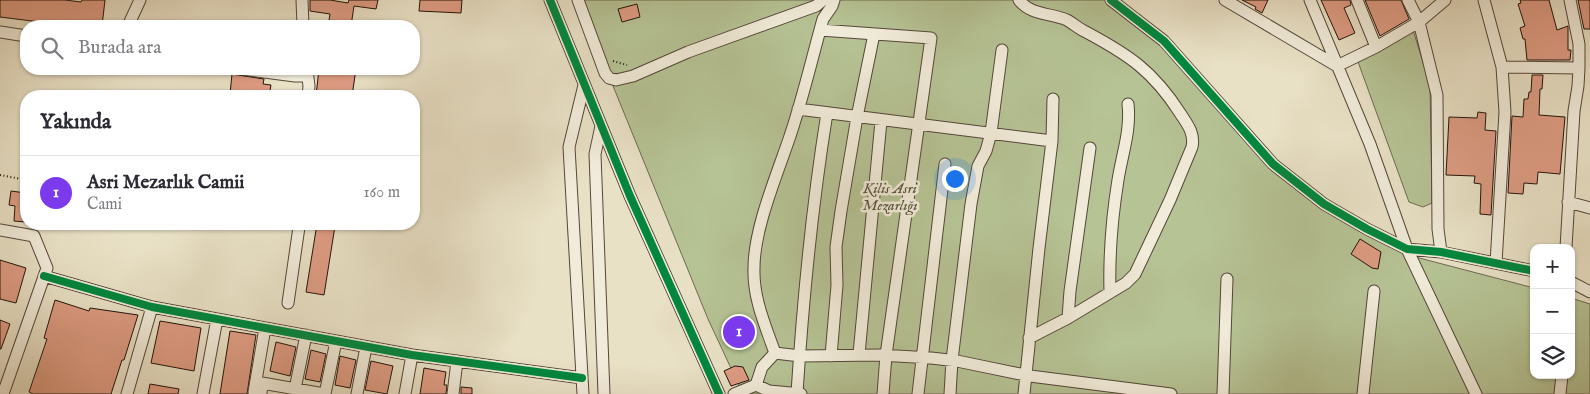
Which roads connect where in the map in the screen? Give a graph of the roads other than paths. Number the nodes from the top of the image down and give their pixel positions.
1 (140, 0) edge
2 (302, 0) edge
3 (550, 0) edge
4 (578, 0) edge
5 (823, 0) edge
6 (834, 0) edge
7 (1019, 0) edge
8 (1111, 0) edge
9 (1225, 0) edge
10 (1310, 0) edge
11 (1357, 0) edge
12 (1408, 0) edge
13 (1445, 0) edge
14 (1484, 0) edge
15 (1570, 0) edge
16 (131, 20) edge
17 (303, 20) edge
18 (1419, 22) junction
19 (820, 30) junction
20 (0, 32) edge
21 (874, 34) junction
22 (20, 35) edge
23 (1585, 44) edge
24 (1376, 47) junction
25 (1002, 50) dead end
26 (1337, 66) junction
27 (1502, 67) junction
28 (1579, 68) junction
29 (308, 75) edge
30 (584, 84) junction
31 (309, 90) edge
32 (1053, 99) dead end
33 (1128, 104) dead end
34 (798, 109) junction
35 (827, 113) junction
36 (856, 117) junction
37 (881, 121) junction
38 (919, 125) junction
39 (601, 126) junction
40 (990, 134) junction
41 (1052, 141) junction
42 (1090, 148) dead end
43 (945, 164) dead end
44 (1568, 202) junction
45 (1590, 208) edge
46 (0, 230) edge
47 (298, 230) edge
48 (1566, 244) edge
49 (1407, 249) junction
50 (1441, 252) junction
51 (1496, 262) junction
52 (1530, 270) edge
53 (44, 276) junction
54 (1227, 279) dead end
55 (1575, 284) edge
56 (1374, 291) dead end
57 (1110, 292) junction
58 (1590, 292) edge
59 (288, 303) dead end
60 (152, 307) junction
61 (1068, 318) junction
62 (217, 319) junction
63 (265, 328) junction
64 (306, 335) junction
65 (1029, 338) junction
66 (336, 341) junction
67 (366, 347) junction
68 (775, 353) junction
69 (859, 354) junction
70 (412, 355) junction
71 (886, 355) junction
72 (800, 356) junction
73 (831, 356) junction
74 (922, 357) junction
75 (952, 360) junction
76 (457, 361) junction
77 (1026, 375) junction
78 (582, 378) junction
79 (1562, 379) edge
80 (762, 389) edge
81 (300, 391) edge
82 (3, 394) edge
83 (126, 394) edge
84 (203, 394) edge
85 (253, 394) edge
86 (261, 394) edge
87 (325, 394) edge
88 (357, 394) edge
89 (405, 394) edge
90 (452, 394) edge
91 (583, 394) edge
92 (604, 394) edge
93 (720, 394) edge
94 (734, 394) edge
95 (799, 394) edge
96 (883, 394) edge
97 (918, 394) edge
98 (950, 394) edge
99 (1024, 394) edge
100 (1171, 394) edge
101 (1223, 394) edge
102 (1363, 394) edge
103 (1476, 394) edge
104 (1560, 394) edge

1 - 16 street
2 - 17 street
3 - 30 street
4 - 5 street
6 - 19 street
7 - 57 street
8 - 49 street
9 - 26 street
10 - 26 street
11 - 24 street
12 - 18 street
13 - 18 street
14 - 27 street
15 - 23 street
18 - 24 street
18 - 50 street
19 - 21 street
19 - 34 street
20 - 22 street
21 - 36 street
21 - 38 street
23 - 28 street
24 - 26 street
25 - 40 street
26 - 49 street
27 - 28 street
27 - 51 street
28 - 44 street
29 - 31 street
30 - 39 street
30 - 78 street
32 - 41 street
33 - 57 street
34 - 35 street
34 - 68 street
35 - 36 street
35 - 72 street
36 - 37 street
36 - 73 street
37 - 38 street
37 - 69 street
38 - 40 street
38 - 71 street
39 - 92 street
39 - 93 street
40 - 41 street
40 - 75 street
41 - 65 street
42 - 61 street
43 - 74 street
44 - 45 street
44 - 48 street
46 - 53 street
47 - 59 street
49 - 50 street
49 - 103 street
50 - 51 street
51 - 52 street
53 - 60 street
53 - 82 street
54 - 101 street
55 - 58 street
56 - 102 street
57 - 61 street
60 - 62 street
60 - 83 street
61 - 65 street
62 - 63 street
62 - 84 street
63 - 64 street
63 - 85 street
64 - 66 street
64 - 81 street
65 - 77 street
66 - 67 street
66 - 87 street
67 - 70 street
67 - 88 street
68 - 72 street
68 - 80 street
69 - 71 street
69 - 73 street
70 - 76 street
70 - 89 street
71 - 74 street
71 - 96 street
72 - 73 street
72 - 95 street
74 - 75 street
74 - 97 street
75 - 77 street
75 - 98 street
76 - 78 street
76 - 90 street
77 - 99 street
77 - 100 street
78 - 91 street
79 - 104 street
80 - 94 street
80 - 95 street
81 - 86 street
81 - 87 street

